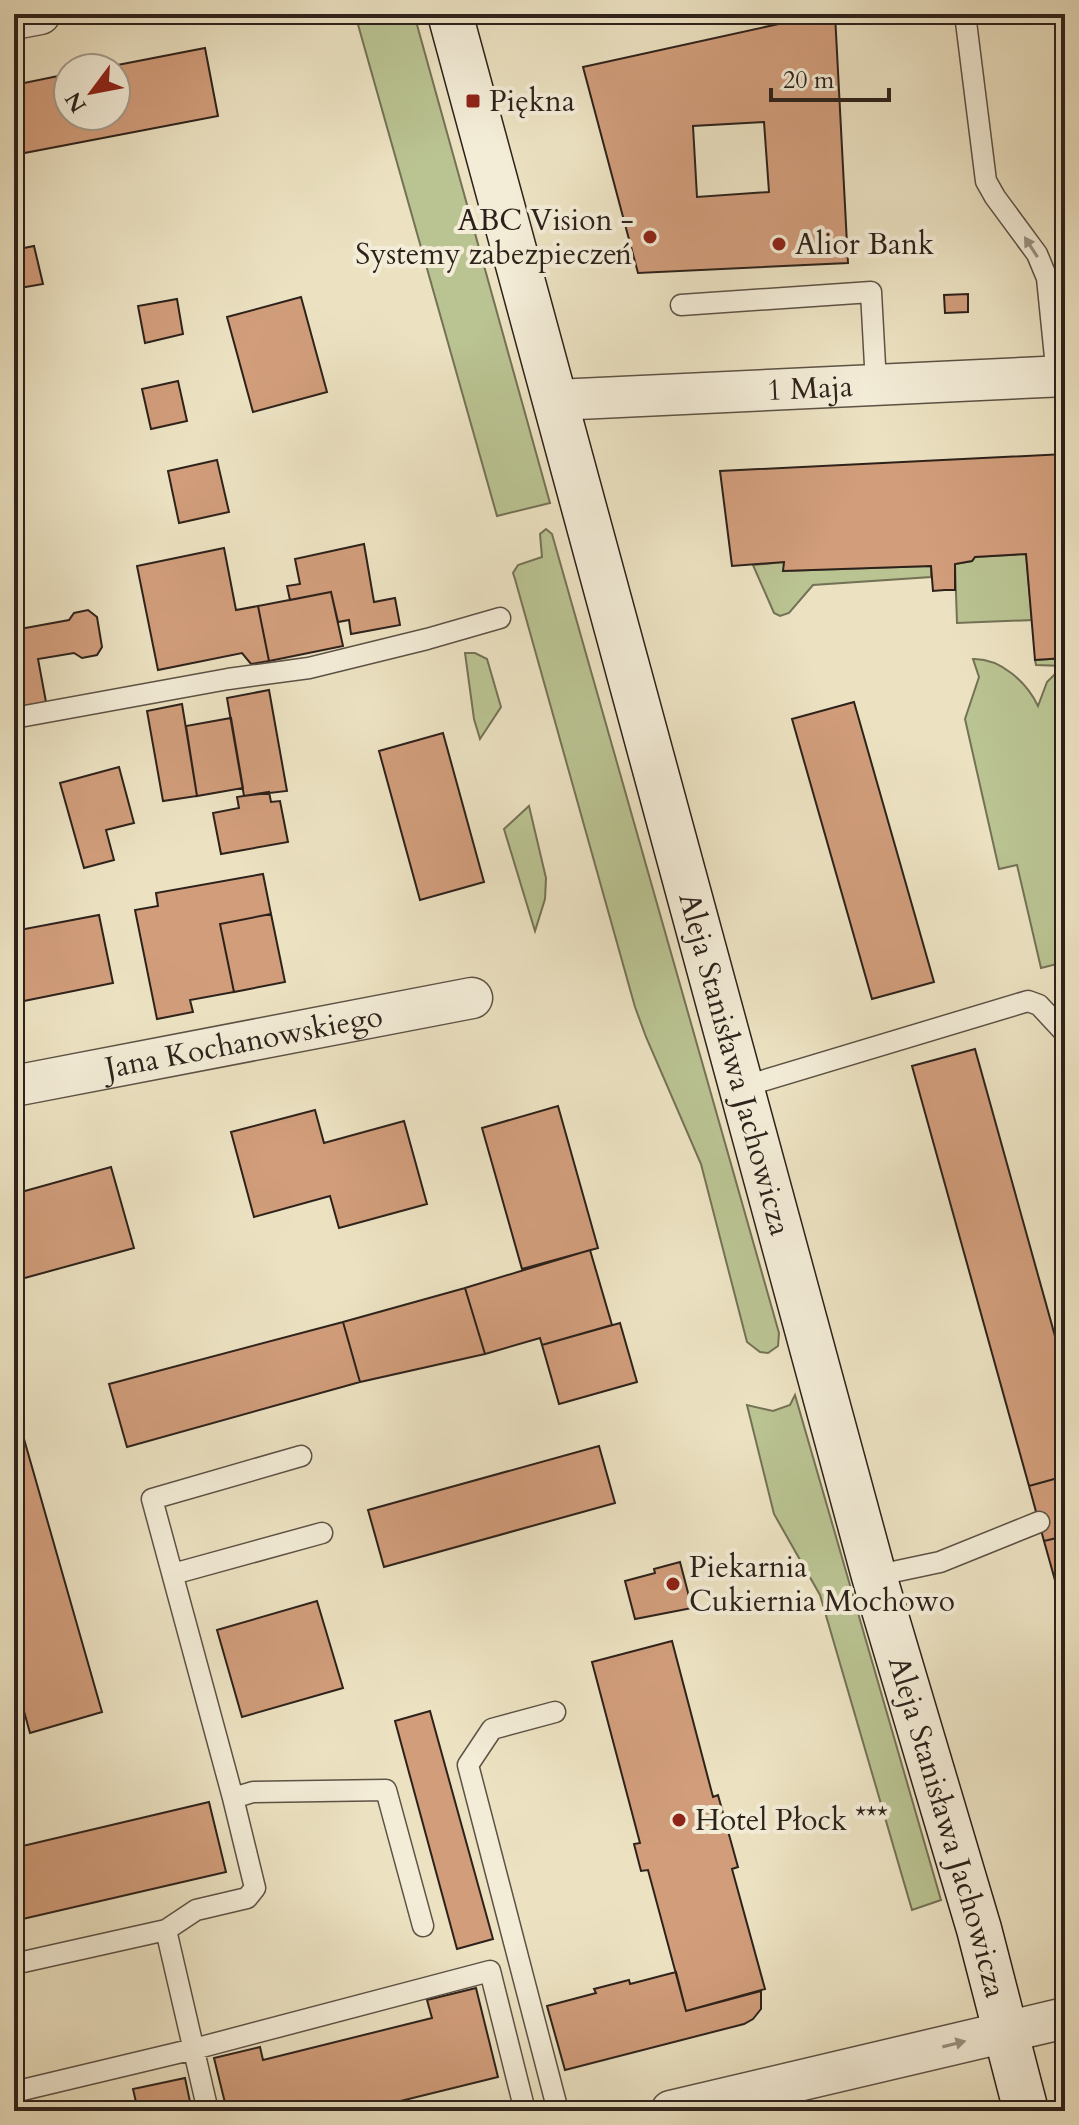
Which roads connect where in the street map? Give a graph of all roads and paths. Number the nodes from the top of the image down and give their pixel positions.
1 (40, 14) edge
2 (450, 14) edge
3 (965, 14) edge
4 (14, 19) edge
5 (681, 305) dead end
6 (1061, 376) edge
7 (876, 384) junction
8 (556, 400) junction
9 (500, 618) dead end
10 (14, 718) edge
11 (472, 998) dead end
12 (1065, 1033) edge
13 (14, 1086) edge
14 (742, 1087) junction
15 (301, 1456) dead end
16 (1039, 1522) dead end
17 (322, 1533) dead end
18 (173, 1574) junction
19 (874, 1576) junction
20 (555, 1712) dead end
21 (233, 1798) junction
22 (423, 1926) dead end
23 (166, 1930) junction
24 (14, 1964) edge
25 (1065, 2018) edge
26 (1007, 2031) junction
27 (194, 2049) junction
28 (14, 2092) edge
29 (208, 2111) edge
30 (525, 2111) edge
31 (558, 2111) edge
32 (671, 2111) edge
33 (1026, 2111) edge

1 - 4 street
2 - 8 main road, Aleja Stanisława Jachowicza
6 -> 3 lane
5 - 7 lane
6 - 7 street, 1 Maja
7 - 8 street, 1 Maja
8 - 14 main road, Aleja Stanisława Jachowicza
9 - 10 lane
11 - 13 street, Jana Kochanowskiego
12 - 14 lane
14 - 19 main road, Aleja Stanisława Jachowicza
15 - 18 lane
16 - 19 lane
17 - 18 lane
18 - 21 lane
19 - 26 main road, Aleja Stanisława Jachowicza
20 - 31 lane
21 - 22 lane
21 - 23 lane
23 - 24 lane
23 - 27 lane
25 - 26 street
32 -> 26 street
26 - 33 main road, Aleja Stanisława Jachowicza
27 - 28 lane
27 - 29 lane
27 - 30 lane

